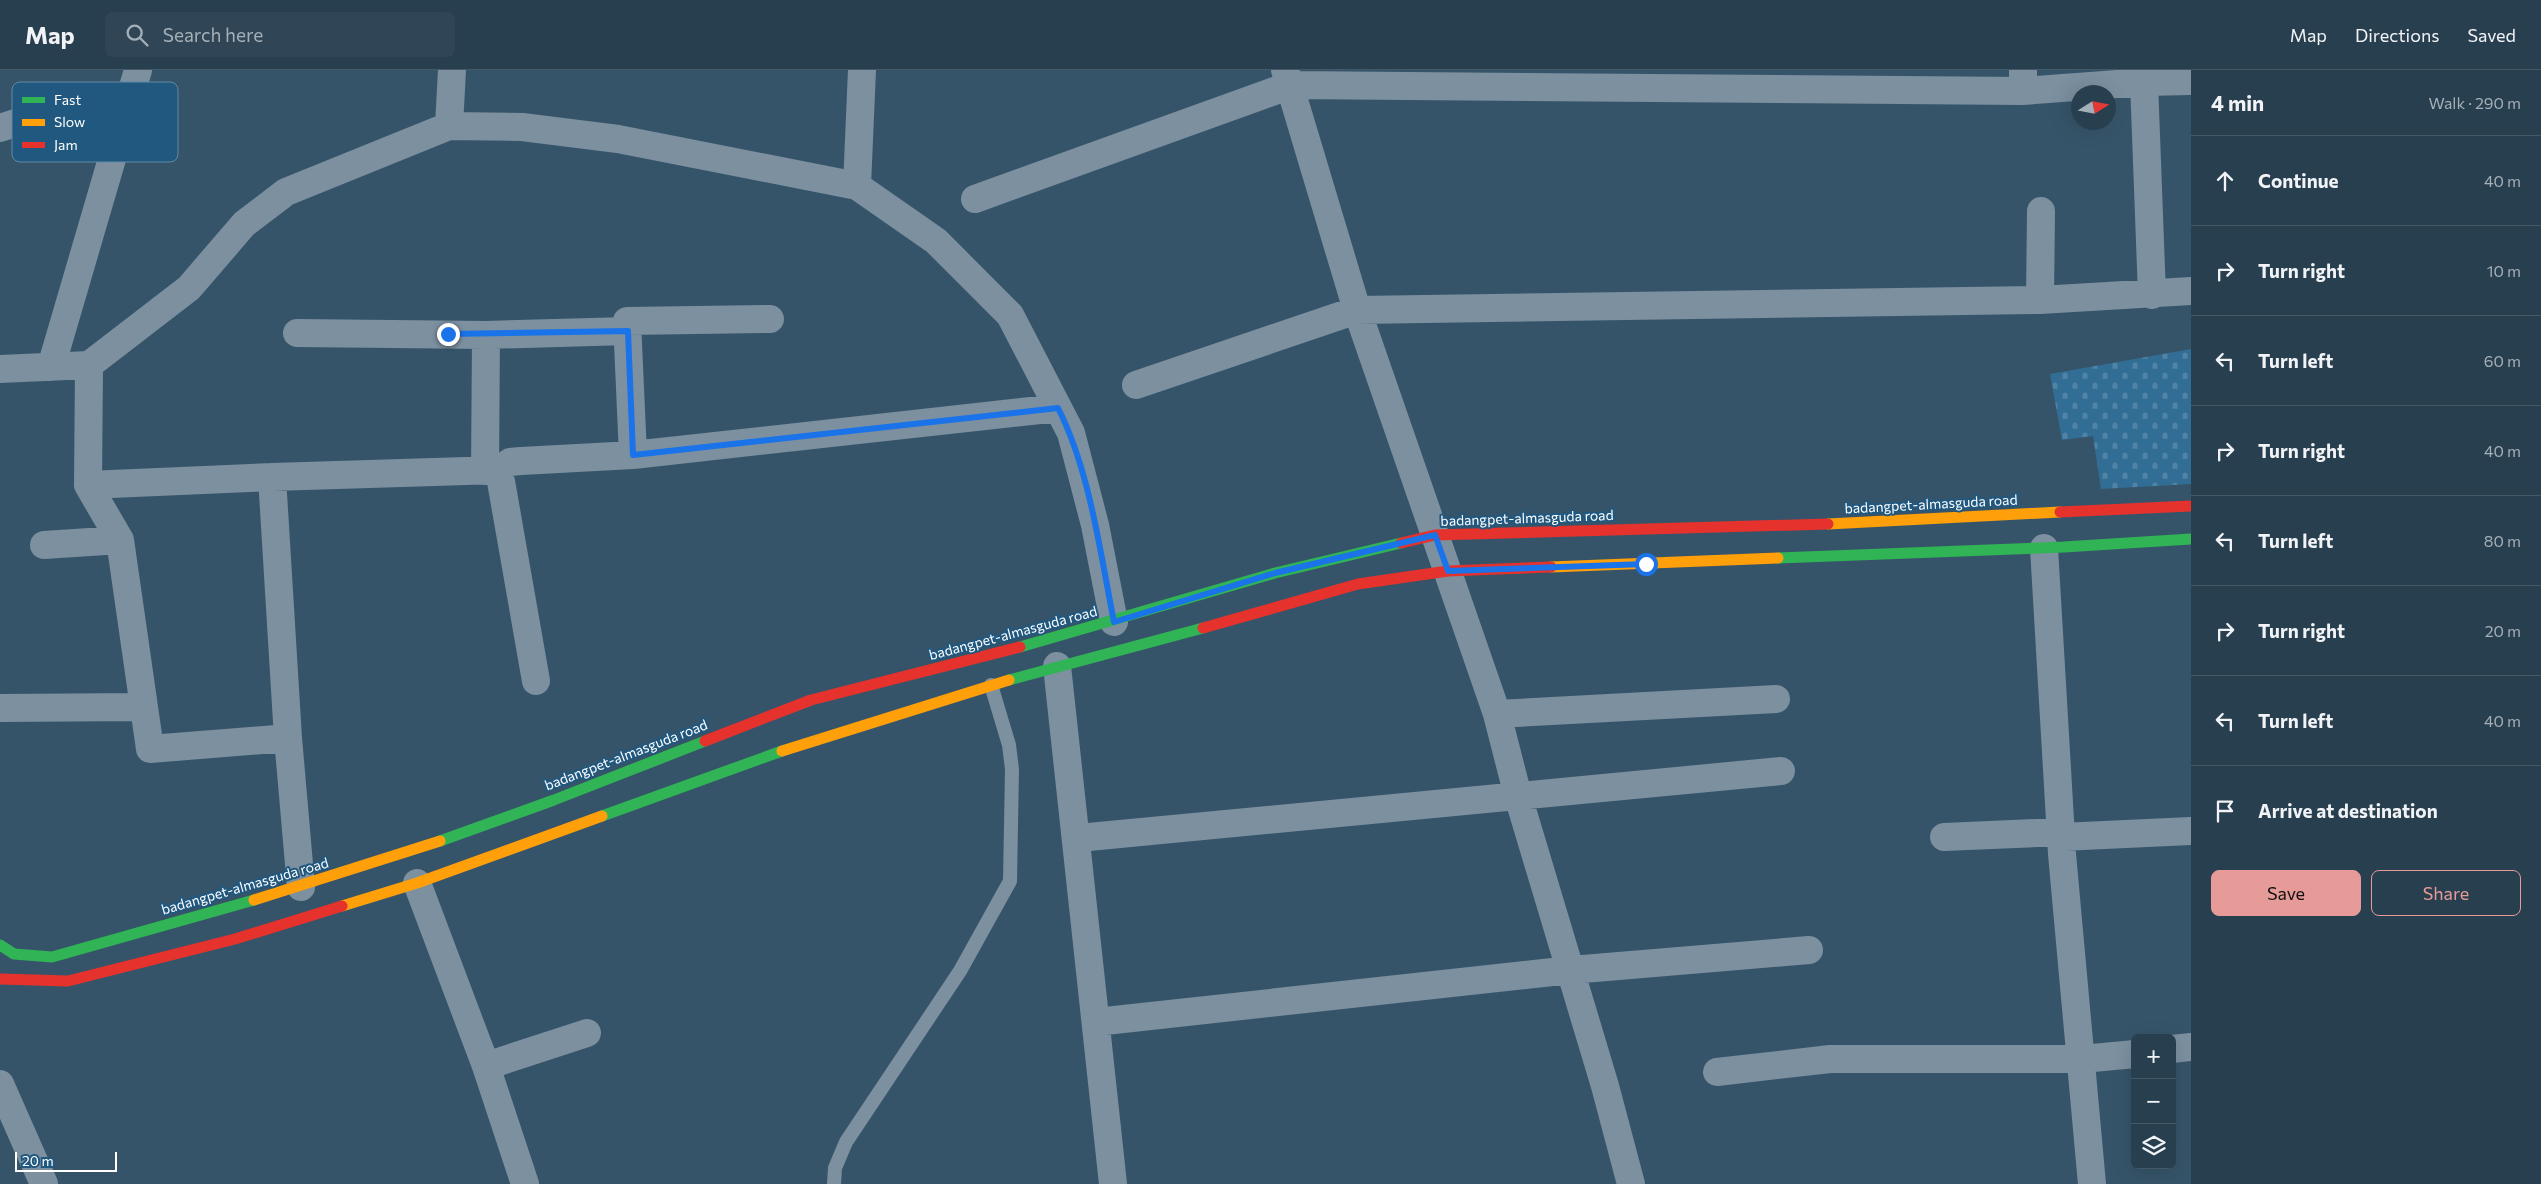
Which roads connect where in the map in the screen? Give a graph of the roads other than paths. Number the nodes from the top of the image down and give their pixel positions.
1 (138, 70) edge
2 (452, 70) edge
3 (862, 70) edge
4 (1288, 78) edge
5 (2023, 80) edge
6 (2191, 81) edge
7 (134, 82) edge
8 (2144, 82) junction
9 (12, 124) edge
10 (449, 126) junction
11 (0, 128) edge
12 (111, 162) edge
13 (857, 186) junction
14 (975, 199) dead end
15 (2041, 211) dead end
16 (2191, 291) edge
17 (2152, 295) junction
18 (2040, 300) junction
19 (1357, 310) junction
20 (770, 319) dead end
21 (628, 331) junction
22 (297, 333) dead end
23 (486, 335) junction
24 (89, 365) junction
25 (51, 367) junction
26 (0, 369) edge
27 (1136, 385) dead end
28 (1058, 408) junction
29 (633, 455) junction
30 (492, 470) junction
31 (272, 477) junction
32 (88, 485) junction
33 (2191, 506) edge
34 (1435, 535) junction
35 (2191, 539) edge
36 (120, 540) junction
37 (44, 545) dead end
38 (2044, 548) junction
39 (1448, 571) junction
40 (1114, 622) junction
41 (1058, 666) junction
42 (536, 681) dead end
43 (991, 684) junction
44 (1776, 699) dead end
45 (143, 706) junction
46 (0, 708) edge
47 (1497, 714) junction
48 (288, 738) junction
49 (1782, 772) dead end
50 (1518, 796) junction
51 (2191, 831) edge
52 (2061, 834) junction
53 (1944, 837) dead end
54 (1078, 838) junction
55 (417, 883) junction
56 (300, 887) junction
57 (7, 949) edge
58 (1809, 950) dead end
59 (1571, 970) junction
60 (1, 980) edge
61 (1096, 1022) junction
62 (588, 1033) dead end
63 (2191, 1047) edge
64 (2176, 1049) edge
65 (2131, 1054) edge
66 (2082, 1059) junction
67 (486, 1066) junction
68 (1717, 1072) dead end
69 (0, 1084) edge
70 (44, 1184) edge
71 (525, 1184) edge
72 (834, 1184) edge
73 (1114, 1184) edge
74 (1628, 1184) edge
75 (2092, 1184) edge

1 - 7 street
2 - 10 street
3 - 13 street
4 - 5 street
4 - 14 street
4 - 19 street
5 - 8 street
6 - 8 street
8 - 17 street
9 - 11 street
10 - 13 street
10 - 24 street
12 - 25 street
13 - 28 street
15 - 18 street
16 - 17 street
17 - 18 street
18 - 19 street
19 - 27 street
19 - 34 street
20 - 21 street
21 - 23 street
21 - 29 street
22 - 23 street
23 - 30 street
24 - 25 street
24 - 32 street
25 - 26 street
28 - 29 street
28 - 40 street
29 - 30 street
30 - 31 street
30 - 42 street
31 - 32 street
31 - 48 street
32 - 36 street
33 - 34 street, badangpet-almasguda road
34 - 39 street
34 - 40 street, badangpet-almasguda road
35 - 38 street
36 - 37 street
36 - 45 street
38 - 39 street
38 - 52 street
39 - 41 street
39 - 47 street
40 - 56 street, badangpet-almasguda road
41 - 43 street
41 - 54 street
43 - 55 street
43 - 72 lane
44 - 47 street
45 - 46 street
45 - 48 street
47 - 50 street
48 - 56 street
49 - 50 street
50 - 54 street
50 - 59 street
51 - 52 street
52 - 53 street
52 - 66 street
54 - 61 street
55 - 60 street
55 - 67 street
56 - 57 street, badangpet-almasguda road
57 - 60 street
58 - 59 street
59 - 61 street
59 - 74 street
61 - 73 street
62 - 67 street
63 - 64 street
65 - 66 street
66 - 68 street
66 - 75 street
67 - 71 street
69 - 70 street

